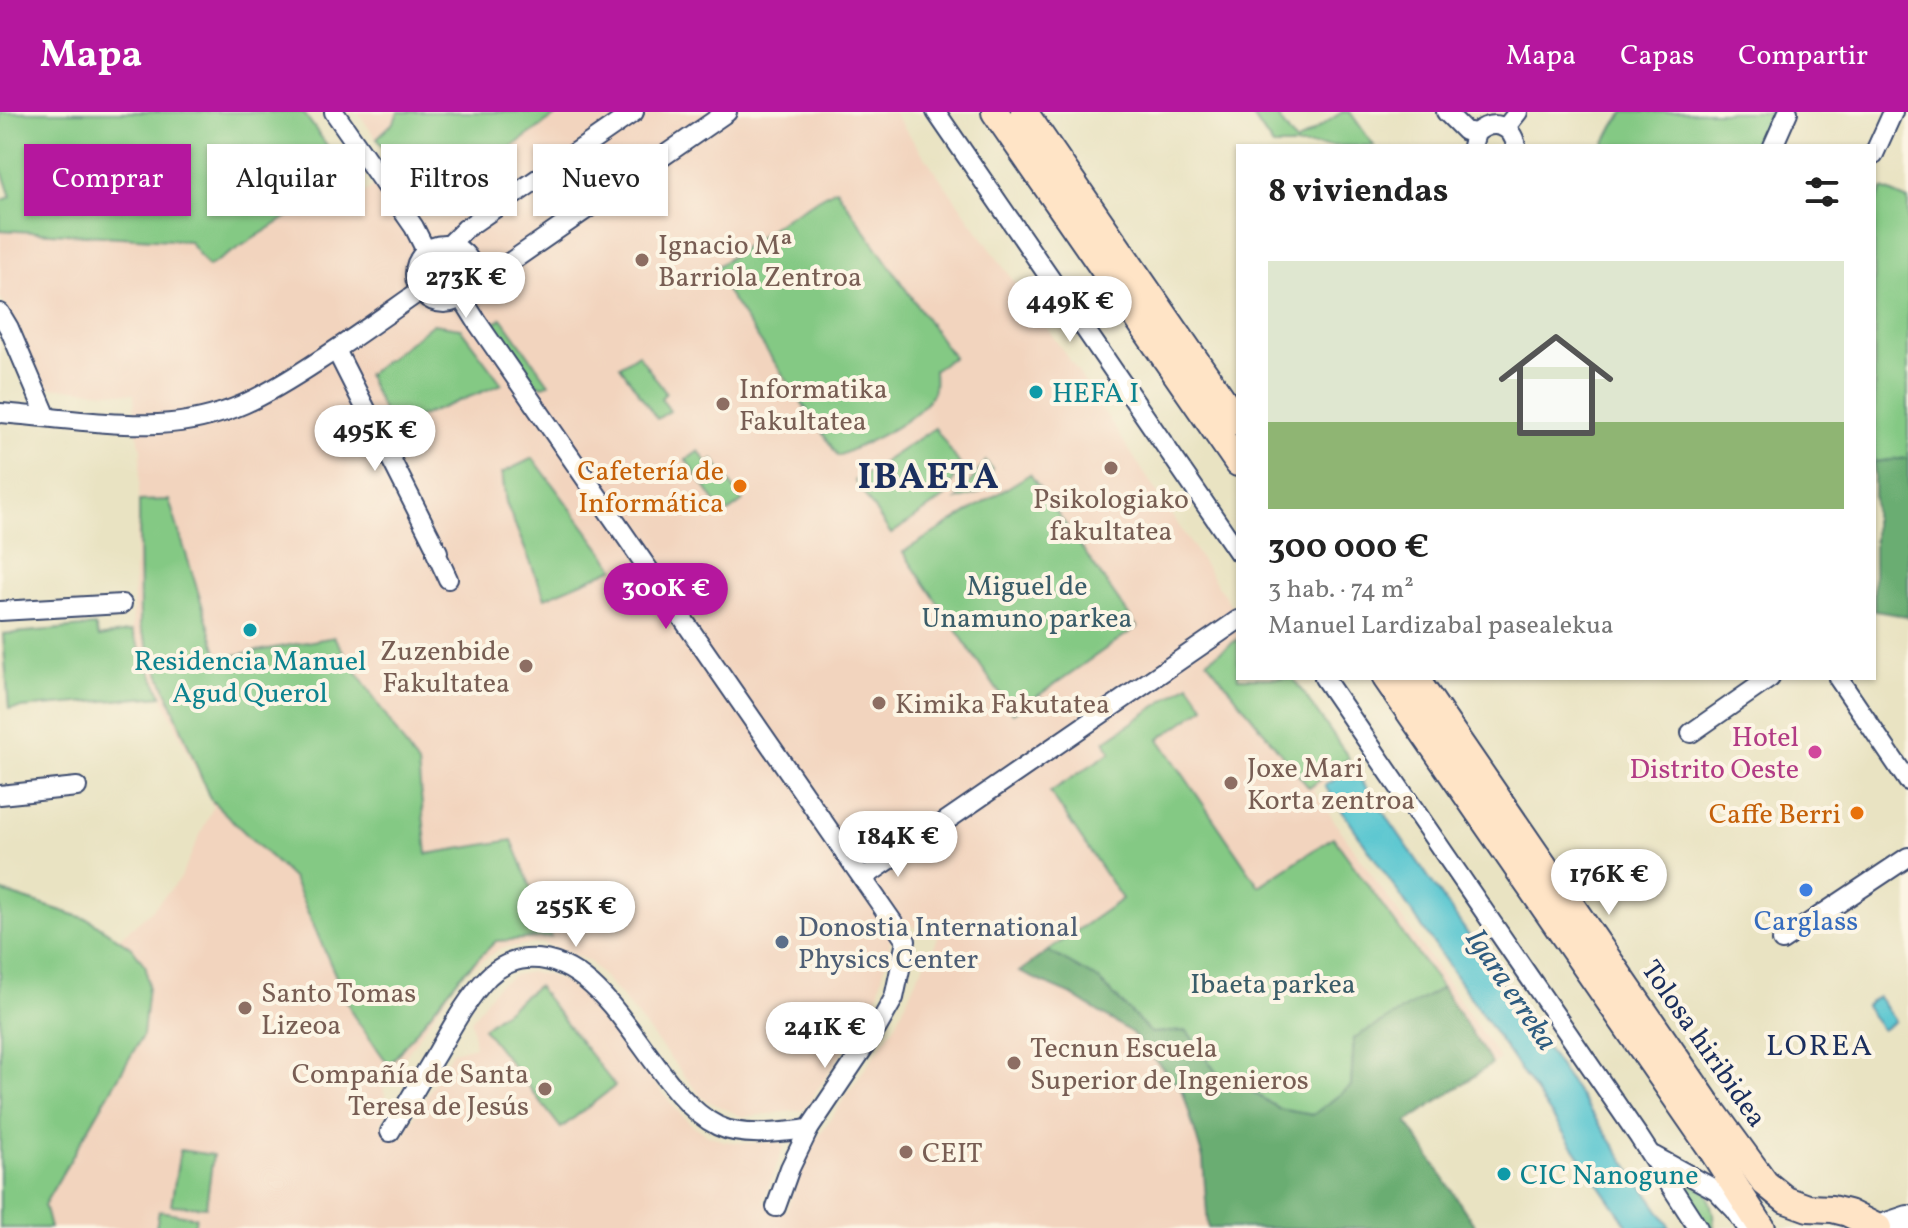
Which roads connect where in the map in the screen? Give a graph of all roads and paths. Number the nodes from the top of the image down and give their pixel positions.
1 (334, 112) edge
2 (634, 112) edge
3 (727, 112) edge
4 (936, 112) edge
5 (995, 112) edge
6 (1024, 112) edge
7 (1446, 112) edge
8 (1518, 112) edge
9 (1788, 112) edge
10 (1893, 112) edge
11 (1506, 127) junction
12 (1474, 140) edge
13 (1515, 144) edge
14 (1774, 144) edge
15 (1876, 150) edge
16 (449, 245) junction
17 (426, 251) junction
18 (467, 290) junction
19 (420, 291) junction
20 (0, 313) edge
21 (336, 350) junction
22 (0, 413) edge
23 (47, 417) junction
24 (1236, 419) edge
25 (1236, 460) edge
26 (1236, 549) edge
27 (448, 579) dead end
28 (122, 604) dead end
29 (0, 611) edge
30 (1236, 621) edge
31 (1325, 680) edge
32 (1387, 680) edge
33 (1416, 680) edge
34 (1767, 680) edge
35 (1839, 680) edge
36 (1691, 733) dead end
37 (1908, 781) edge
38 (77, 787) dead end
39 (0, 795) edge
40 (1908, 857) edge
41 (863, 878) junction
42 (1782, 941) dead end
43 (809, 1129) junction
44 (390, 1132) dead end
45 (1651, 1154) junction
46 (776, 1207) dead end
47 (1908, 1218) edge
48 (1698, 1228) edge
49 (1747, 1228) edge
50 (1762, 1228) edge
51 (1878, 1228) edge

1 - 17 street
2 - 16 street
3 - 18 street
4 - 26 street
5 - 25 main road
6 - 24 main road
7 - 12 street
8 - 11 street
9 - 14 street
10 - 15 street
11 - 12 street
11 - 13 street
16 - 17 street
16 - 18 street
17 - 19 street
18 - 19 street
18 - 41 street
19 - 21 street
20 - 23 street
21 - 23 street
21 - 27 street
22 - 23 street
28 - 29 street
30 - 41 street
31 - 45 street
32 - 50 main road, Tolosa hiribidea
33 - 51 main road, Tolosa hiribidea
34 - 36 street
35 - 37 street
38 - 39 street
40 - 42 street
41 - 43 street
43 - 44 street
43 - 46 street
45 - 48 street
45 - 49 street
47 - 51 street

